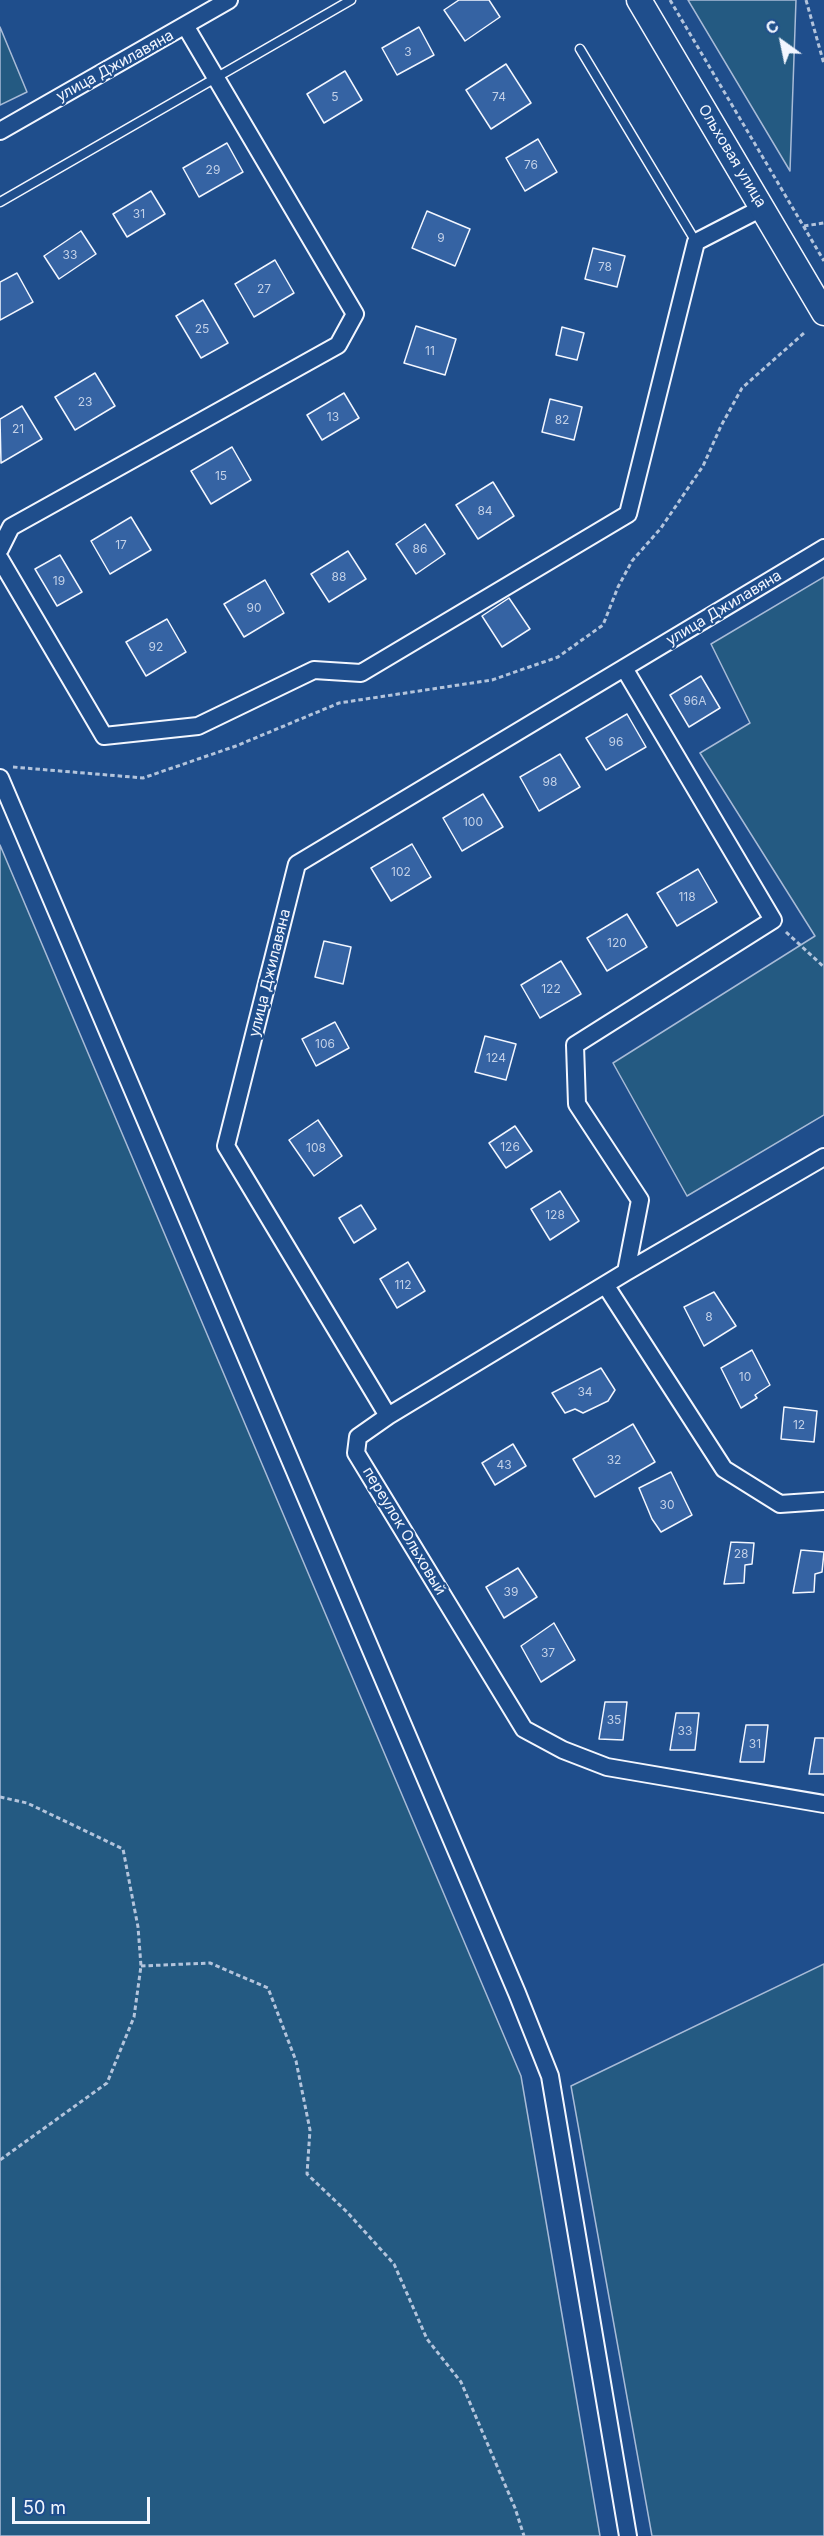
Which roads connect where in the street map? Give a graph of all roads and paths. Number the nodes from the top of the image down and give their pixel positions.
1 (229, 0) edge
2 (351, 0) edge
3 (639, 0) edge
4 (670, 0) edge
5 (806, 0) edge
6 (186, 27) junction
7 (580, 49) dead end
8 (824, 64) edge
9 (214, 77) junction
10 (0, 131) edge
11 (0, 202) edge
12 (762, 208) junction
13 (824, 224) edge
14 (804, 226) junction
15 (696, 242) junction
16 (824, 261) edge
17 (824, 313) edge
18 (824, 548) edge
19 (0, 549) edge
20 (0, 559) edge
21 (624, 668) junction
22 (0, 778) edge
23 (773, 920) junction
24 (824, 967) edge
25 (824, 1157) edge
26 (626, 1272) junction
27 (606, 1286) junction
28 (388, 1416) junction
29 (824, 1501) edge
30 (0, 1797) edge
31 (824, 1804) edge
32 (141, 1965) junction
33 (0, 2160) edge
34 (524, 2536) edge
35 (628, 2536) edge

1 - 6 street, улица Джилавяна
2 - 9 lane
3 - 12 main road, Ольховая улица
4 - 14 path
5 - 8 path
6 - 9 street
6 - 10 street, улица Джилавяна
7 - 15 lane
9 - 11 lane
9 - 19 street
12 - 15 street
12 - 17 main road, Ольховая улица
13 - 14 path
14 - 16 path
15 - 20 street
18 - 21 street, улица Джилавяна
21 - 23 street
21 - 28 street, улица Джилавяна
22 - 35 street
23 - 24 path
23 - 26 street
25 - 26 street, переулок Ольховый
26 - 27 street, переулок Ольховый
27 - 28 street, переулок Ольховый
27 - 29 street
28 - 31 street, переулок Ольховый
30 - 32 path
32 - 33 path
32 - 34 path

